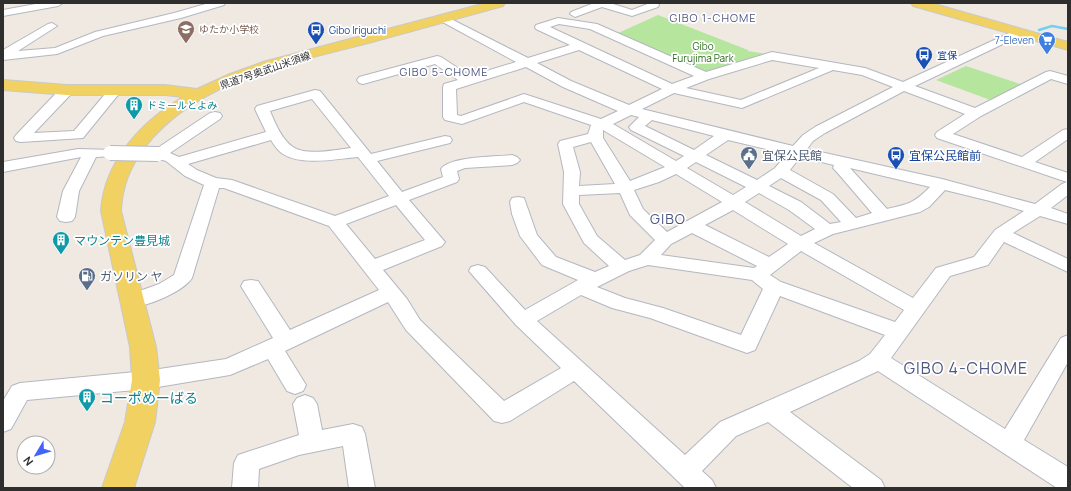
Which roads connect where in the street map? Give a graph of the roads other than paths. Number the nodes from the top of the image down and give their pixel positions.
1 (58, 3) edge
2 (201, 3) edge
3 (220, 3) edge
4 (499, 3) edge
5 (601, 3) edge
6 (916, 3) edge
7 (932, 3) edge
8 (654, 5) dead end
9 (193, 12) junction
10 (3, 13) edge
11 (575, 14) dead end
12 (444, 18) junction
13 (52, 26) dead end
14 (1020, 32) junction
15 (579, 46) junction
16 (1068, 46) edge
17 (3, 55) edge
18 (526, 62) junction
19 (834, 66) junction
20 (705, 76) junction
21 (363, 80) dead end
22 (467, 80) junction
23 (1068, 80) edge
24 (3, 85) edge
25 (904, 86) junction
26 (672, 89) junction
27 (67, 90) junction
28 (116, 90) junction
29 (199, 94) junction
30 (628, 110) junction
31 (976, 113) junction
32 (215, 116) dead end
33 (649, 116) junction
34 (599, 131) junction
35 (1068, 133) edge
36 (274, 134) junction
37 (725, 135) junction
38 (445, 140) dead end
39 (797, 152) junction
40 (91, 153) junction
41 (158, 154) junction
42 (364, 155) junction
43 (696, 157) junction
44 (512, 160) dead end
45 (178, 162) junction
46 (843, 162) junction
47 (1023, 163) junction
48 (3, 167) edge
49 (676, 168) junction
50 (781, 171) junction
51 (1068, 178) edge
52 (213, 183) junction
53 (942, 184) junction
54 (757, 186) junction
55 (625, 187) junction
56 (1068, 187) edge
57 (571, 191) junction
58 (398, 198) junction
59 (518, 202) dead end
60 (733, 203) junction
61 (1038, 210) junction
62 (883, 215) junction
63 (66, 216) dead end
64 (1068, 219) edge
65 (335, 222) junction
66 (853, 224) junction
67 (692, 226) junction
68 (827, 230) junction
69 (1001, 234) junction
70 (665, 240) junction
71 (801, 243) junction
72 (647, 259) junction
73 (1068, 266) edge
74 (622, 267) junction
75 (370, 268) junction
76 (763, 270) junction
77 (478, 271) dead end
78 (588, 284) junction
79 (251, 286) dead end
80 (774, 286) junction
81 (390, 293) junction
82 (133, 301) junction
83 (917, 309) junction
84 (523, 320) junction
85 (900, 332) junction
86 (1068, 343) edge
87 (279, 345) junction
88 (878, 360) junction
89 (575, 370) junction
90 (146, 380) junction
91 (770, 410) junction
92 (3, 422) edge
93 (312, 441) junction
94 (1009, 444) junction
95 (685, 471) junction
96 (1068, 481) edge
97 (118, 488) edge
98 (245, 488) edge
99 (362, 488) edge
100 (703, 488) edge
101 (872, 488) edge

1 - 10 street
2 - 9 street
3 - 9 street
4 - 12 main road, 県道7号奥武山米須線
5 - 8 street
5 - 11 street
6 - 14 main road
7 - 14 main road
9 - 17 street
12 - 18 street
12 - 29 main road, 県道7号奥武山米須線
13 - 17 street
14 - 16 main road
14 - 25 street
15 - 18 street
15 - 20 street
15 - 26 street
18 - 22 street
18 - 30 street
19 - 20 street
19 - 25 street
19 - 26 street
20 - 26 street
21 - 22 street
22 - 34 street
23 - 31 street
24 - 27 main road
25 - 31 street
25 - 39 street
26 - 30 street
27 - 28 main road
27 - 28 street
28 - 29 main road
29 - 82 main road, 県道7号奥武山米須線
30 - 33 street
30 - 34 street
31 - 47 street
32 - 41 street
33 - 37 street
33 - 43 street
34 - 49 street
34 - 55 street
34 - 57 street
35 - 47 street
36 - 42 street
36 - 42 street
36 - 45 street
37 - 39 street
37 - 43 street
38 - 42 street
39 - 46 street
39 - 50 street
40 - 41 street, bridge
40 - 48 street
40 - 63 street
41 - 45 street
42 - 58 street
43 - 49 street
43 - 54 street
44 - 58 street
45 - 52 street
46 - 53 street
46 - 62 street
47 - 51 street
49 - 55 street
49 - 60 street
50 - 54 street
50 - 66 street
52 - 65 street
52 - 82 street
53 - 61 street
53 - 62 street
54 - 60 street
54 - 68 street
55 - 57 street
55 - 70 street
56 - 61 street
57 - 74 street
58 - 65 street
58 - 75 street
59 - 78 street
60 - 67 street
60 - 71 street
61 - 64 street
61 - 69 street
62 - 66 street
65 - 75 street
66 - 68 street
67 - 70 street
67 - 76 street
68 - 71 street
69 - 73 street
69 - 83 street
70 - 72 street
71 - 76 street
71 - 83 street
72 - 74 street
72 - 76 street
74 - 78 street
75 - 81 street
76 - 80 street
77 - 84 street
78 - 80 street
78 - 84 street
79 - 87 street
80 - 85 street
81 - 87 street
81 - 89 street
82 - 90 main road, 県道7号奥武山米須線
83 - 85 street
84 - 89 street
85 - 88 street
86 - 94 street
87 - 90 street
87 - 93 street
88 - 91 street
88 - 94 street
89 - 95 street
90 - 92 street
90 - 97 main road, 県道7号奥武山米須線
91 - 95 street
91 - 101 street
93 - 98 street
93 - 99 street
94 - 96 street
95 - 100 street

